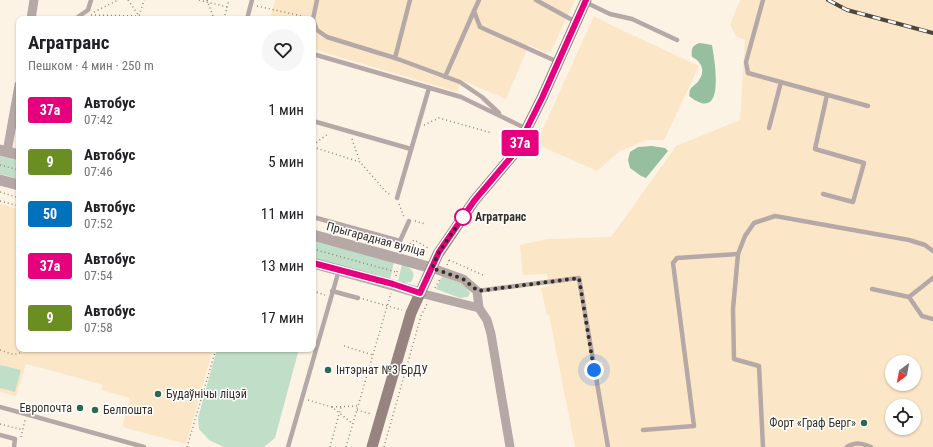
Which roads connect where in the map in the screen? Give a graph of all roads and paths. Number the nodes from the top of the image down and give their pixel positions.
1 (34, 0) edge
2 (91, 0) edge
3 (118, 0) edge
4 (128, 0) edge
5 (144, 0) edge
6 (199, 0) edge
7 (229, 0) edge
8 (317, 0) edge
9 (410, 0) edge
10 (479, 0) edge
11 (536, 0) edge
12 (763, 0) edge
13 (207, 1) edge
14 (585, 1) edge
15 (252, 2) edge
16 (543, 2) edge
17 (227, 8) junction
18 (474, 11) junction
19 (31, 16) edge
20 (79, 16) edge
21 (140, 16) junction
22 (213, 16) edge
23 (225, 16) edge
24 (248, 16) edge
25 (299, 16) edge
26 (314, 16) edge
27 (576, 22) junction
28 (316, 27) edge
29 (677, 40) dead end
30 (316, 55) edge
31 (395, 58) junction
32 (558, 62) junction
33 (445, 76) junction
34 (781, 82) junction
35 (429, 88) junction
36 (827, 95) junction
37 (16, 97) edge
38 (868, 106) dead end
39 (503, 117) junction
40 (316, 121) edge
41 (337, 128) junction
42 (417, 128) junction
43 (769, 128) dead end
44 (527, 129) junction
45 (350, 131) junction
46 (492, 133) dead end
47 (316, 144) edge
48 (316, 147) edge
49 (411, 149) junction
50 (3, 151) edge
51 (16, 154) edge
52 (360, 162) junction
53 (0, 165) edge
54 (16, 169) edge
55 (0, 180) edge
56 (16, 184) edge
57 (0, 192) edge
58 (823, 194) dead end
59 (16, 197) edge
60 (397, 198) joint
61 (0, 201) edge
62 (16, 205) edge
63 (316, 218) edge
64 (409, 221) dead end
65 (316, 236) edge
66 (414, 240) dead end
67 (316, 250) edge
68 (933, 251) edge
69 (738, 254) junction
70 (400, 259) junction
71 (449, 260) dead end
72 (316, 264) edge
73 (432, 268) junction
74 (339, 270) junction
75 (397, 272) junction
76 (485, 276) dead end
77 (933, 278) edge
78 (393, 284) junction
79 (872, 289) dead end
80 (316, 291) edge
81 (478, 291) junction
82 (420, 293) junction
83 (332, 294) junction
84 (909, 297) junction
85 (358, 298) dead end
86 (479, 308) junction
87 (421, 316) dead end
88 (933, 319) edge
89 (344, 346) dead end
90 (316, 349) edge
91 (0, 350) edge
92 (22, 352) edge
93 (215, 352) edge
94 (315, 352) edge
95 (373, 355) junction
96 (302, 398) junction
97 (358, 406) junction
98 (0, 407) edge
99 (332, 407) junction
100 (341, 407) junction
101 (357, 410) junction
102 (339, 413) junction
103 (26, 415) junction
104 (381, 417) junction
105 (0, 424) edge
106 (353, 424) junction
107 (23, 430) junction
108 (643, 430) dead end
109 (0, 435) edge
110 (20, 442) dead end
111 (14, 447) edge
112 (144, 447) edge
113 (187, 447) edge
114 (288, 447) edge
115 (330, 447) edge
116 (346, 447) edge
117 (372, 447) edge
118 (384, 447) edge
119 (510, 447) edge
120 (608, 447) edge
121 (763, 447) edge
122 (847, 447) edge
123 (871, 447) edge

1 - 19 street
2 - 20 lane
3 - 21 path
4 - 21 path
5 - 21 path
6 - 13 path
7 - 17 path
8 - 26 lane
9 - 31 lane
10 - 18 lane
11 - 16 lane
12 - 34 lane
13 - 17 path
13 - 22 path
14 - 27 main road
14 - 29 lane
15 - 24 lane
15 - 25 path
16 - 27 lane
17 - 23 path
18 - 32 lane
18 - 33 lane
27 - 32 main road
28 - 31 lane
30 - 35 lane
31 - 33 lane
32 - 44 main road
33 - 39 lane
34 - 36 lane
34 - 43 lane
35 - 39 lane
35 - 42 lane
36 - 38 lane
36 - 58 lane
37 - 50 street
39 - 44 lane
40 - 41 lane
41 - 45 lane
41 - 47 path
42 - 46 path
42 - 49 lane
44 - 73 main road
45 - 49 lane
45 - 52 path
48 - 52 path
49 - 60 lane
50 - 51 street
52 - 60 path
53 - 54 path
55 - 56 street
57 - 59 path
61 - 62 path
63 - 64 lane
65 - 70 street, Прыгарадная вуліца
66 - 70 path
67 - 75 path
68 - 69 lane
69 - 108 lane
69 - 121 lane
70 - 73 street, Прыгарадная вуліца
70 - 75 path
71 - 76 path
72 - 74 street
73 - 81 street, Прыгарадная вуліца
73 - 82 main road
74 - 78 street
74 - 83 lane
75 - 78 path
77 - 84 lane
78 - 82 street
78 - 95 path
79 - 84 lane
80 - 83 path
81 - 86 street
81 - 120 lane
82 - 86 street
82 - 104 main road
83 - 85 lane
83 - 90 lane
84 - 88 lane
86 - 119 street
87 - 118 path
89 - 95 path
91 - 92 path
93 - 113 path
94 - 96 lane
95 - 97 path
96 - 99 path
96 - 114 lane
97 - 100 path
97 - 101 path
98 - 103 lane
99 - 100 path
99 - 102 path
100 - 102 path
101 - 104 path
101 - 106 path
102 - 106 path
102 - 115 path
103 - 107 path
103 - 112 lane
104 - 117 main road
105 - 107 path
106 - 116 path
107 - 110 path
109 - 111 lane
122 - 123 lane

